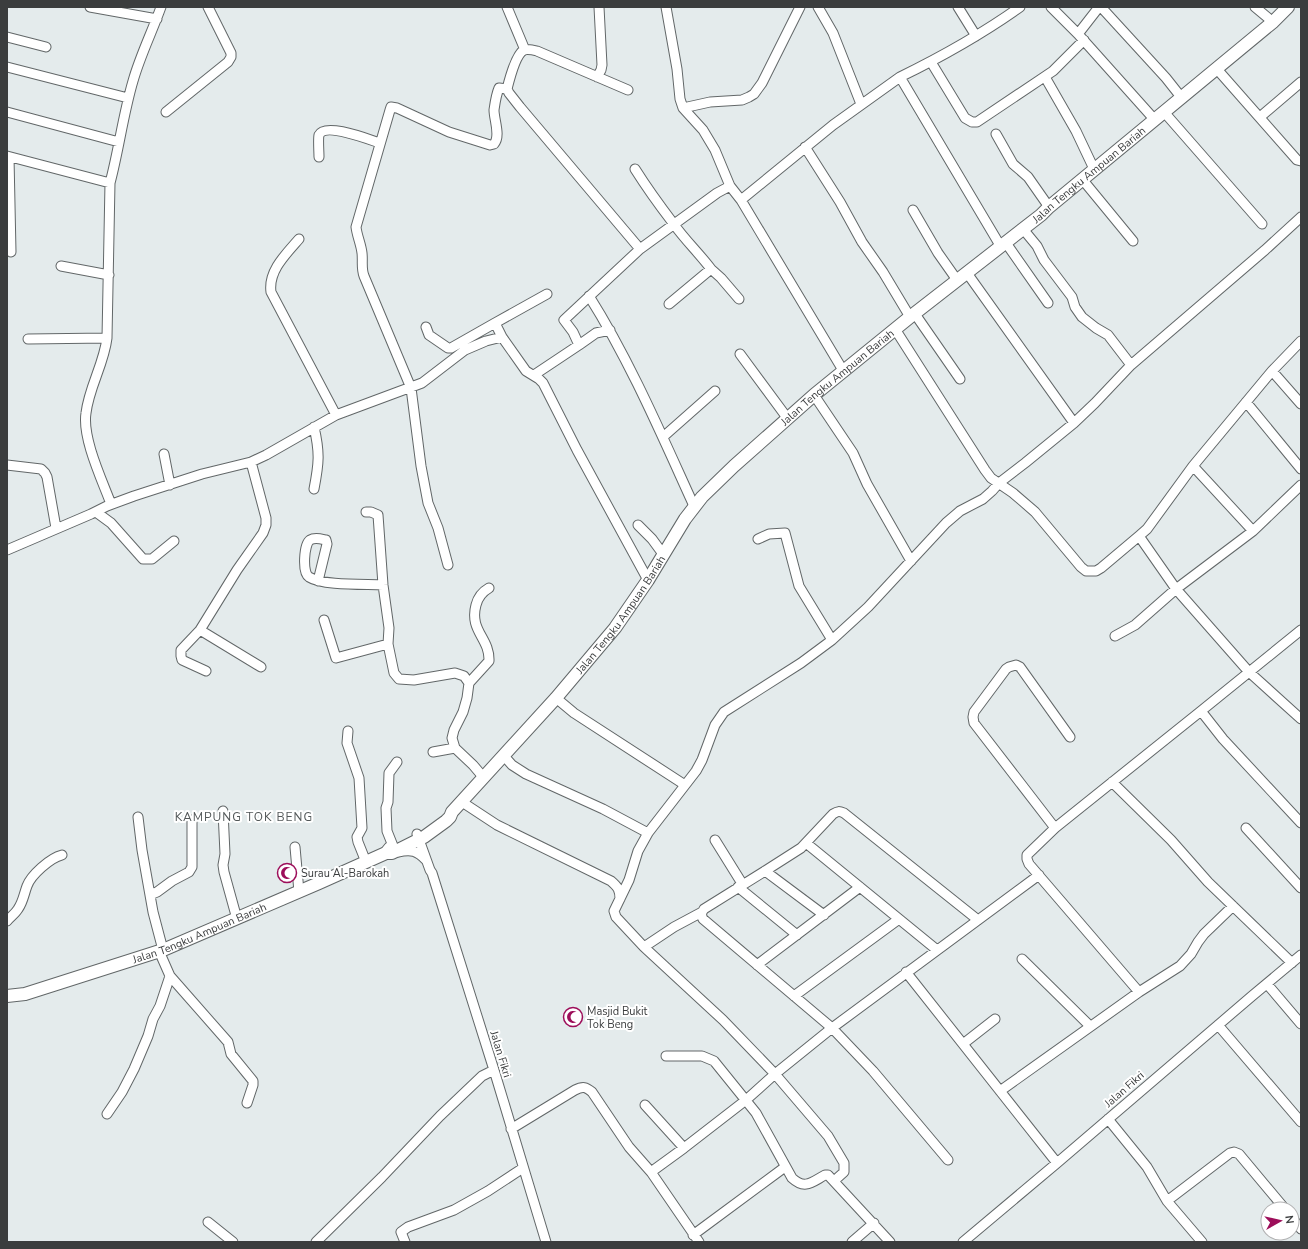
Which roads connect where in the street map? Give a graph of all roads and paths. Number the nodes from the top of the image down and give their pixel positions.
1 (90, 7) edge
2 (161, 7) edge
3 (208, 7) edge
4 (507, 7) edge
5 (599, 7) edge
6 (666, 7) edge
7 (800, 7) edge
8 (818, 7) edge
9 (958, 7) edge
10 (1020, 7) edge
11 (1051, 7) edge
12 (1100, 7) edge
13 (1255, 7) edge
14 (1288, 7) edge
15 (157, 19) junction
16 (1273, 22) junction
17 (976, 36) junction
18 (7, 37) edge
19 (1081, 37) junction
20 (46, 47) dead end
21 (525, 50) junction
22 (932, 62) junction
23 (7, 67) edge
24 (1216, 68) junction
25 (597, 77) junction
26 (900, 77) junction
27 (1045, 77) junction
28 (1301, 82) edge
29 (507, 89) junction
30 (628, 90) dead end
31 (1181, 97) junction
32 (128, 98) junction
33 (861, 104) junction
34 (683, 108) junction
35 (7, 112) edge
36 (166, 112) dead end
37 (1159, 115) junction
38 (1260, 118) junction
39 (996, 134) dead end
40 (119, 142) junction
41 (380, 143) junction
42 (805, 147) junction
43 (8, 157) edge
44 (319, 157) dead end
45 (1301, 161) edge
46 (635, 169) dead end
47 (1094, 169) junction
48 (1082, 179) junction
49 (110, 183) junction
50 (730, 186) junction
51 (741, 200) junction
52 (1049, 206) junction
53 (913, 210) dead end
54 (1301, 216) edge
55 (673, 224) junction
56 (1262, 224) dead end
57 (1023, 229) junction
58 (299, 239) dead end
59 (1133, 241) dead end
60 (1003, 245) junction
61 (640, 249) junction
62 (11, 252) dead end
63 (61, 266) dead end
64 (711, 269) junction
65 (968, 273) junction
66 (109, 275) junction
67 (957, 280) junction
68 (547, 294) dead end
69 (589, 296) junction
70 (739, 299) dead end
71 (1048, 303) dead end
72 (669, 304) dead end
73 (912, 315) junction
74 (495, 323) junction
75 (426, 327) dead end
76 (895, 329) junction
77 (610, 330) junction
78 (502, 337) junction
79 (107, 338) junction
80 (28, 339) dead end
81 (1301, 341) edge
82 (579, 344) junction
83 (740, 354) dead end
84 (1131, 365) junction
85 (1272, 371) junction
86 (844, 372) junction
87 (534, 375) junction
88 (960, 379) dead end
89 (411, 388) junction
90 (715, 391) dead end
91 (814, 395) junction
92 (1246, 402) junction
93 (1301, 404) edge
94 (336, 415) junction
95 (788, 419) junction
96 (1074, 423) junction
97 (314, 427) junction
98 (663, 437) junction
99 (164, 454) dead end
100 (251, 462) junction
101 (7, 465) edge
102 (1193, 466) junction
103 (1301, 469) edge
104 (999, 483) junction
105 (170, 484) junction
106 (1301, 485) edge
107 (314, 489) dead end
108 (111, 504) junction
109 (694, 506) junction
110 (96, 512) junction
111 (366, 512) dead end
112 (638, 525) dead end
113 (56, 528) junction
114 (1253, 531) junction
115 (1139, 536) junction
116 (758, 539) dead end
117 (174, 541) dead end
118 (7, 550) edge
119 (663, 554) junction
120 (911, 561) junction
121 (448, 565) dead end
122 (648, 580) junction
123 (318, 581) dead end
124 (383, 585) junction
125 (488, 588) dead end
126 (1176, 589) junction
127 (324, 620) dead end
128 (200, 630) junction
129 (1301, 631) edge
130 (1114, 636) dead end
131 (832, 640) junction
132 (388, 644) junction
133 (261, 667) dead end
134 (206, 671) dead end
135 (1249, 672) junction
136 (469, 683) junction
137 (556, 698) junction
138 (1201, 712) junction
139 (1301, 719) edge
140 (348, 731) dead end
141 (1070, 737) dead end
142 (455, 748) junction
143 (433, 752) dead end
144 (504, 756) junction
145 (397, 762) dead end
146 (484, 778) junction
147 (1112, 782) junction
148 (685, 785) junction
149 (462, 802) junction
150 (223, 811) dead end
151 (138, 817) dead end
152 (192, 820) dead end
153 (1301, 823) edge
154 (1055, 828) junction
155 (1246, 828) dead end
156 (648, 834) junction
157 (420, 835) junction
158 (715, 840) dead end
159 (806, 843) junction
160 (295, 847) dead end
161 (390, 851) junction
162 (62, 855) dead end
163 (366, 862) junction
164 (427, 862) junction
165 (765, 871) junction
166 (432, 873) junction
167 (1039, 875) junction
168 (629, 880) junction
169 (611, 881) junction
170 (741, 886) junction
171 (860, 887) junction
172 (1301, 888) edge
173 (299, 892) junction
174 (150, 895) junction
175 (620, 900) junction
176 (1233, 906) junction
177 (702, 912) junction
178 (824, 915) junction
179 (237, 919) junction
180 (899, 919) junction
181 (978, 920) junction
182 (7, 921) edge
183 (797, 935) junction
184 (644, 947) junction
185 (937, 950) junction
186 (161, 951) junction
187 (1301, 955) edge
188 (1022, 959) dead end
189 (1292, 963) junction
190 (757, 965) junction
191 (906, 972) junction
192 (170, 976) junction
193 (1267, 984) junction
194 (1138, 992) junction
195 (7, 996) edge
196 (794, 996) junction
197 (995, 1019) dead end
198 (1301, 1024) edge
199 (1218, 1025) junction
200 (1090, 1026) junction
201 (832, 1028) junction
202 (963, 1044) junction
203 (666, 1056) dead end
204 (494, 1070) junction
205 (775, 1074) junction
206 (1000, 1091) junction
207 (746, 1100) junction
208 (247, 1103) dead end
209 (646, 1105) dead end
210 (107, 1114) dead end
211 (1108, 1120) junction
212 (1301, 1122) edge
213 (511, 1129) junction
214 (684, 1148) junction
215 (948, 1160) dead end
216 (1057, 1163) junction
217 (785, 1167) junction
218 (523, 1168) junction
219 (650, 1172) junction
220 (834, 1180) junction
221 (1167, 1201) junction
222 (1278, 1201) edge
223 (208, 1222) dead end
224 (874, 1223) junction
225 (696, 1238) edge
226 (233, 1242) edge
227 (316, 1242) edge
228 (405, 1242) edge
229 (546, 1242) edge
230 (852, 1242) edge
231 (890, 1242) edge
232 (963, 1242) edge
233 (1202, 1242) edge

1 - 15 street
2 - 15 street
3 - 36 street
4 - 21 street
5 - 25 street
6 - 34 street
7 - 34 street
8 - 33 street
9 - 17 street
10 - 17 street
11 - 19 street
12 - 19 street
12 - 31 street
13 - 16 street
14 - 16 main road, Jalan Tengku Ampuan Bariah
15 - 32 street
16 - 24 main road, Jalan Tengku Ampuan Bariah
17 - 22 street
18 - 20 street
19 - 27 street
19 - 37 street
21 - 25 street
21 - 29 street
22 - 26 street
22 - 27 street
23 - 32 street
24 - 31 main road, Jalan Tengku Ampuan Bariah
24 - 38 street
25 - 30 street
26 - 33 street
26 - 60 street
27 - 47 street
28 - 38 street
29 - 41 street
29 - 61 street
31 - 37 main road, Jalan Tengku Ampuan Bariah
32 - 40 street
33 - 42 street
34 - 50 street
35 - 40 street
37 - 47 main road, Jalan Tengku Ampuan Bariah
37 - 56 street
38 - 45 street
39 - 52 street
40 - 49 street
41 - 44 street
41 - 89 street
42 - 51 street
42 - 73 street
43 - 49 street
43 - 62 street
46 - 55 street
47 - 48 main road, Jalan Tengku Ampuan Bariah
48 - 52 main road, Jalan Tengku Ampuan Bariah
48 - 59 street
49 - 66 street
50 - 51 street
50 - 55 street
51 - 86 street
52 - 57 main road, Jalan Tengku Ampuan Bariah
53 - 67 street
54 - 84 street
55 - 61 street
55 - 64 street
57 - 60 main road, Jalan Tengku Ampuan Bariah
57 - 84 street
58 - 94 street
60 - 65 main road, Jalan Tengku Ampuan Bariah
60 - 71 street
61 - 69 street
63 - 66 street
64 - 70 street
64 - 72 street
65 - 67 main road, Jalan Tengku Ampuan Bariah
65 - 96 street
66 - 79 street
67 - 73 main road, Jalan Tengku Ampuan Bariah
68 - 74 street
69 - 77 street
69 - 82 street
73 - 76 main road, Jalan Tengku Ampuan Bariah
73 - 88 street
74 - 75 street
74 - 78 street
76 - 86 main road, Jalan Tengku Ampuan Bariah
76 - 104 street
77 - 82 street
77 - 98 street
78 - 87 street
78 - 89 street
79 - 80 street
79 - 108 street
81 - 85 street
82 - 87 street
83 - 95 street
84 - 96 street
85 - 92 street
85 - 93 street
86 - 91 main road, Jalan Tengku Ampuan Bariah
87 - 122 street
89 - 94 street
89 - 121 street
90 - 98 street
91 - 95 main road, Jalan Tengku Ampuan Bariah
91 - 120 street
92 - 102 street
92 - 103 street
94 - 97 street
95 - 109 main road, Jalan Tengku Ampuan Bariah
96 - 104 street
97 - 100 street
97 - 107 street
98 - 109 street
99 - 105 street
100 - 105 street
100 - 128 street
101 - 113 street
102 - 114 street
102 - 115 street
104 - 115 street
104 - 120 street
105 - 108 street
106 - 114 street
108 - 110 street
109 - 119 main road, Jalan Tengku Ampuan Bariah
110 - 113 street
110 - 117 street
111 - 124 street
112 - 119 street
113 - 118 street
114 - 126 street
115 - 126 street
116 - 131 street
119 - 122 main road, Jalan Tengku Ampuan Bariah
120 - 131 street
122 - 137 main road, Jalan Tengku Ampuan Bariah
123 - 124 street
124 - 132 street
125 - 136 street
126 - 130 street
126 - 135 street
127 - 132 street
128 - 133 street
128 - 134 street
129 - 135 street
131 - 148 street
132 - 136 street
135 - 138 street
135 - 139 street
136 - 142 street
137 - 144 main road, Jalan Tengku Ampuan Bariah
137 - 148 street
138 - 147 street
138 - 153 street
140 - 163 street
141 - 154 street
142 - 143 street
142 - 146 street
144 - 146 main road, Jalan Tengku Ampuan Bariah
144 - 156 street
145 - 161 street
146 - 149 main road, Jalan Tengku Ampuan Bariah
147 - 154 street
147 - 176 street
148 - 156 street
149 - 157 main road, Jalan Tengku Ampuan Bariah
149 - 169 street
150 - 179 street
151 - 174 street
152 - 174 street
154 - 167 street
155 - 172 street
156 - 168 street
157 - 161 main road, Jalan Tengku Ampuan Bariah
157 - 164 street, Jalan Fikri
157 - 166 street, Jalan Fikri
158 - 170 street
159 - 165 street
159 - 171 street
159 - 181 street
160 - 173 street
161 - 163 main road, Jalan Tengku Ampuan Bariah
161 - 164 street
162 - 182 street
163 - 173 main road, Jalan Tengku Ampuan Bariah
164 - 166 street, Jalan Fikri
165 - 170 street
165 - 178 street
166 - 204 street, Jalan Fikri
167 - 181 street
167 - 194 street
168 - 169 street
168 - 175 street
169 - 175 street
170 - 177 street
170 - 183 street
171 - 178 street
171 - 180 street
173 - 179 main road, Jalan Tengku Ampuan Bariah
174 - 186 street
175 - 184 street
176 - 189 street
176 - 194 street
177 - 184 street
177 - 190 street
178 - 183 street
179 - 186 main road, Jalan Tengku Ampuan Bariah
180 - 185 street
180 - 196 street
181 - 185 street
183 - 190 street
184 - 205 street
185 - 191 street
186 - 192 street
186 - 195 main road, Jalan Tengku Ampuan Bariah
187 - 189 street, Jalan Fikri
188 - 200 street
189 - 193 street, Jalan Fikri
190 - 196 street
191 - 201 street
191 - 202 street
192 - 208 street
192 - 210 street
193 - 198 street
193 - 199 street, Jalan Fikri
194 - 200 street
196 - 201 street
197 - 202 street
199 - 211 street, Jalan Fikri
199 - 212 street
200 - 206 street
201 - 205 street
201 - 215 street
202 - 206 street
203 - 207 street
204 - 213 street, Jalan Fikri
204 - 227 street
205 - 207 street
205 - 220 street
206 - 216 street
207 - 214 street
207 - 217 street
209 - 214 street
211 - 216 street, Jalan Fikri
211 - 221 street
213 - 218 street, Jalan Fikri
213 - 219 street
214 - 219 street
216 - 232 street, Jalan Fikri
217 - 220 street
217 - 225 street
218 - 228 street
218 - 229 street, Jalan Fikri
219 - 225 street
220 - 224 street
221 - 222 street
221 - 233 street
223 - 226 street
224 - 230 street
224 - 231 street

